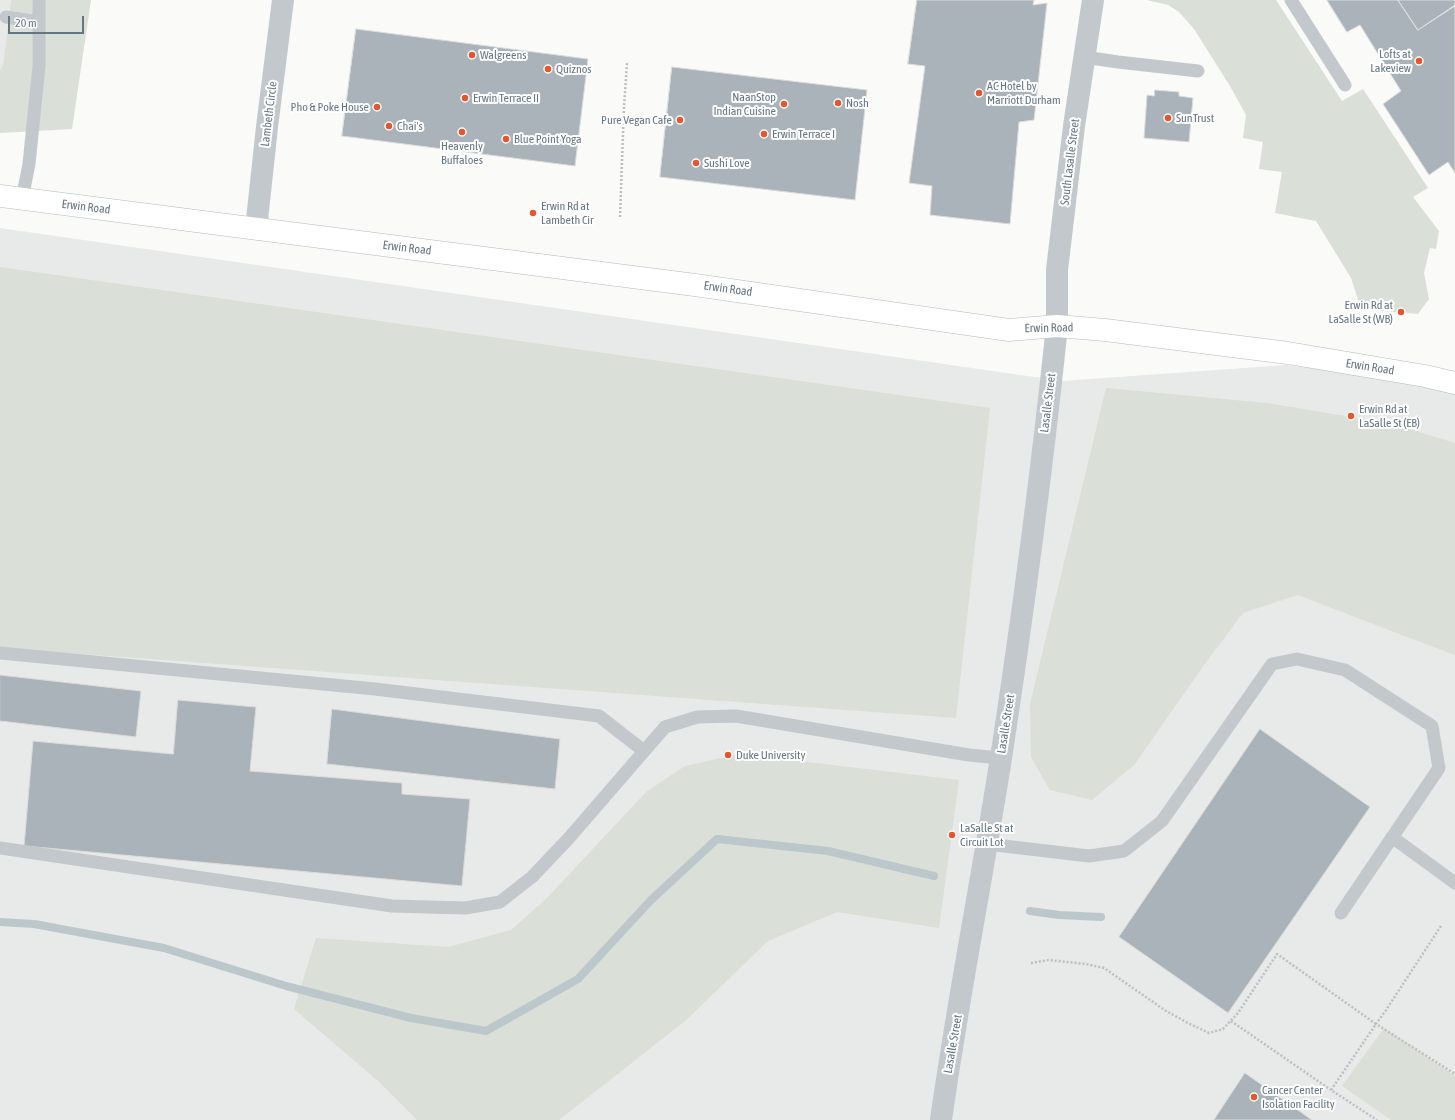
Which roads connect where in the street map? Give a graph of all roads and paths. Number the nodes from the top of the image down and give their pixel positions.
1 (38, 0) edge
2 (283, 0) edge
3 (1093, 0) edge
4 (1291, 0) edge
5 (6, 17) dead end
6 (39, 22) junction
7 (1084, 56) junction
8 (627, 63) dead end
9 (1198, 71) dead end
10 (1345, 85) dead end
11 (0, 196) edge
12 (22, 199) junction
13 (620, 217) dead end
14 (256, 229) junction
15 (1057, 326) junction
16 (1455, 383) edge
17 (0, 653) edge
18 (644, 751) junction
19 (1000, 758) junction
20 (1392, 837) junction
21 (987, 844) junction
22 (0, 848) edge
23 (1455, 883) edge
24 (1341, 913) dead end
25 (1441, 926) dead end
26 (1031, 963) dead end
27 (1231, 1021) junction
28 (1376, 1024) junction
29 (1455, 1074) edge
30 (1331, 1090) junction
31 (941, 1120) edge
32 (1378, 1120) edge

1 - 6 lane
2 - 14 street, Lambeth Circle
3 - 7 street, South Lasalle Street
4 - 10 lane
5 - 6 lane
6 - 12 lane
7 - 9 lane
7 - 15 street, South Lasalle Street
8 - 13 path
11 - 12 main road, Erwin Road
12 - 14 main road, Erwin Road
14 - 15 main road, Erwin Road
15 - 16 main road, Erwin Road
15 - 19 street, Lasalle Street
17 - 18 lane
18 - 19 lane
18 - 22 lane
19 - 21 street, Lasalle Street
20 - 21 lane
20 - 23 lane
20 - 24 lane
21 - 31 street, Lasalle Street
25 - 28 path
26 - 27 path
27 - 28 path
27 - 30 path
28 - 29 path
28 - 30 path
30 - 32 path

